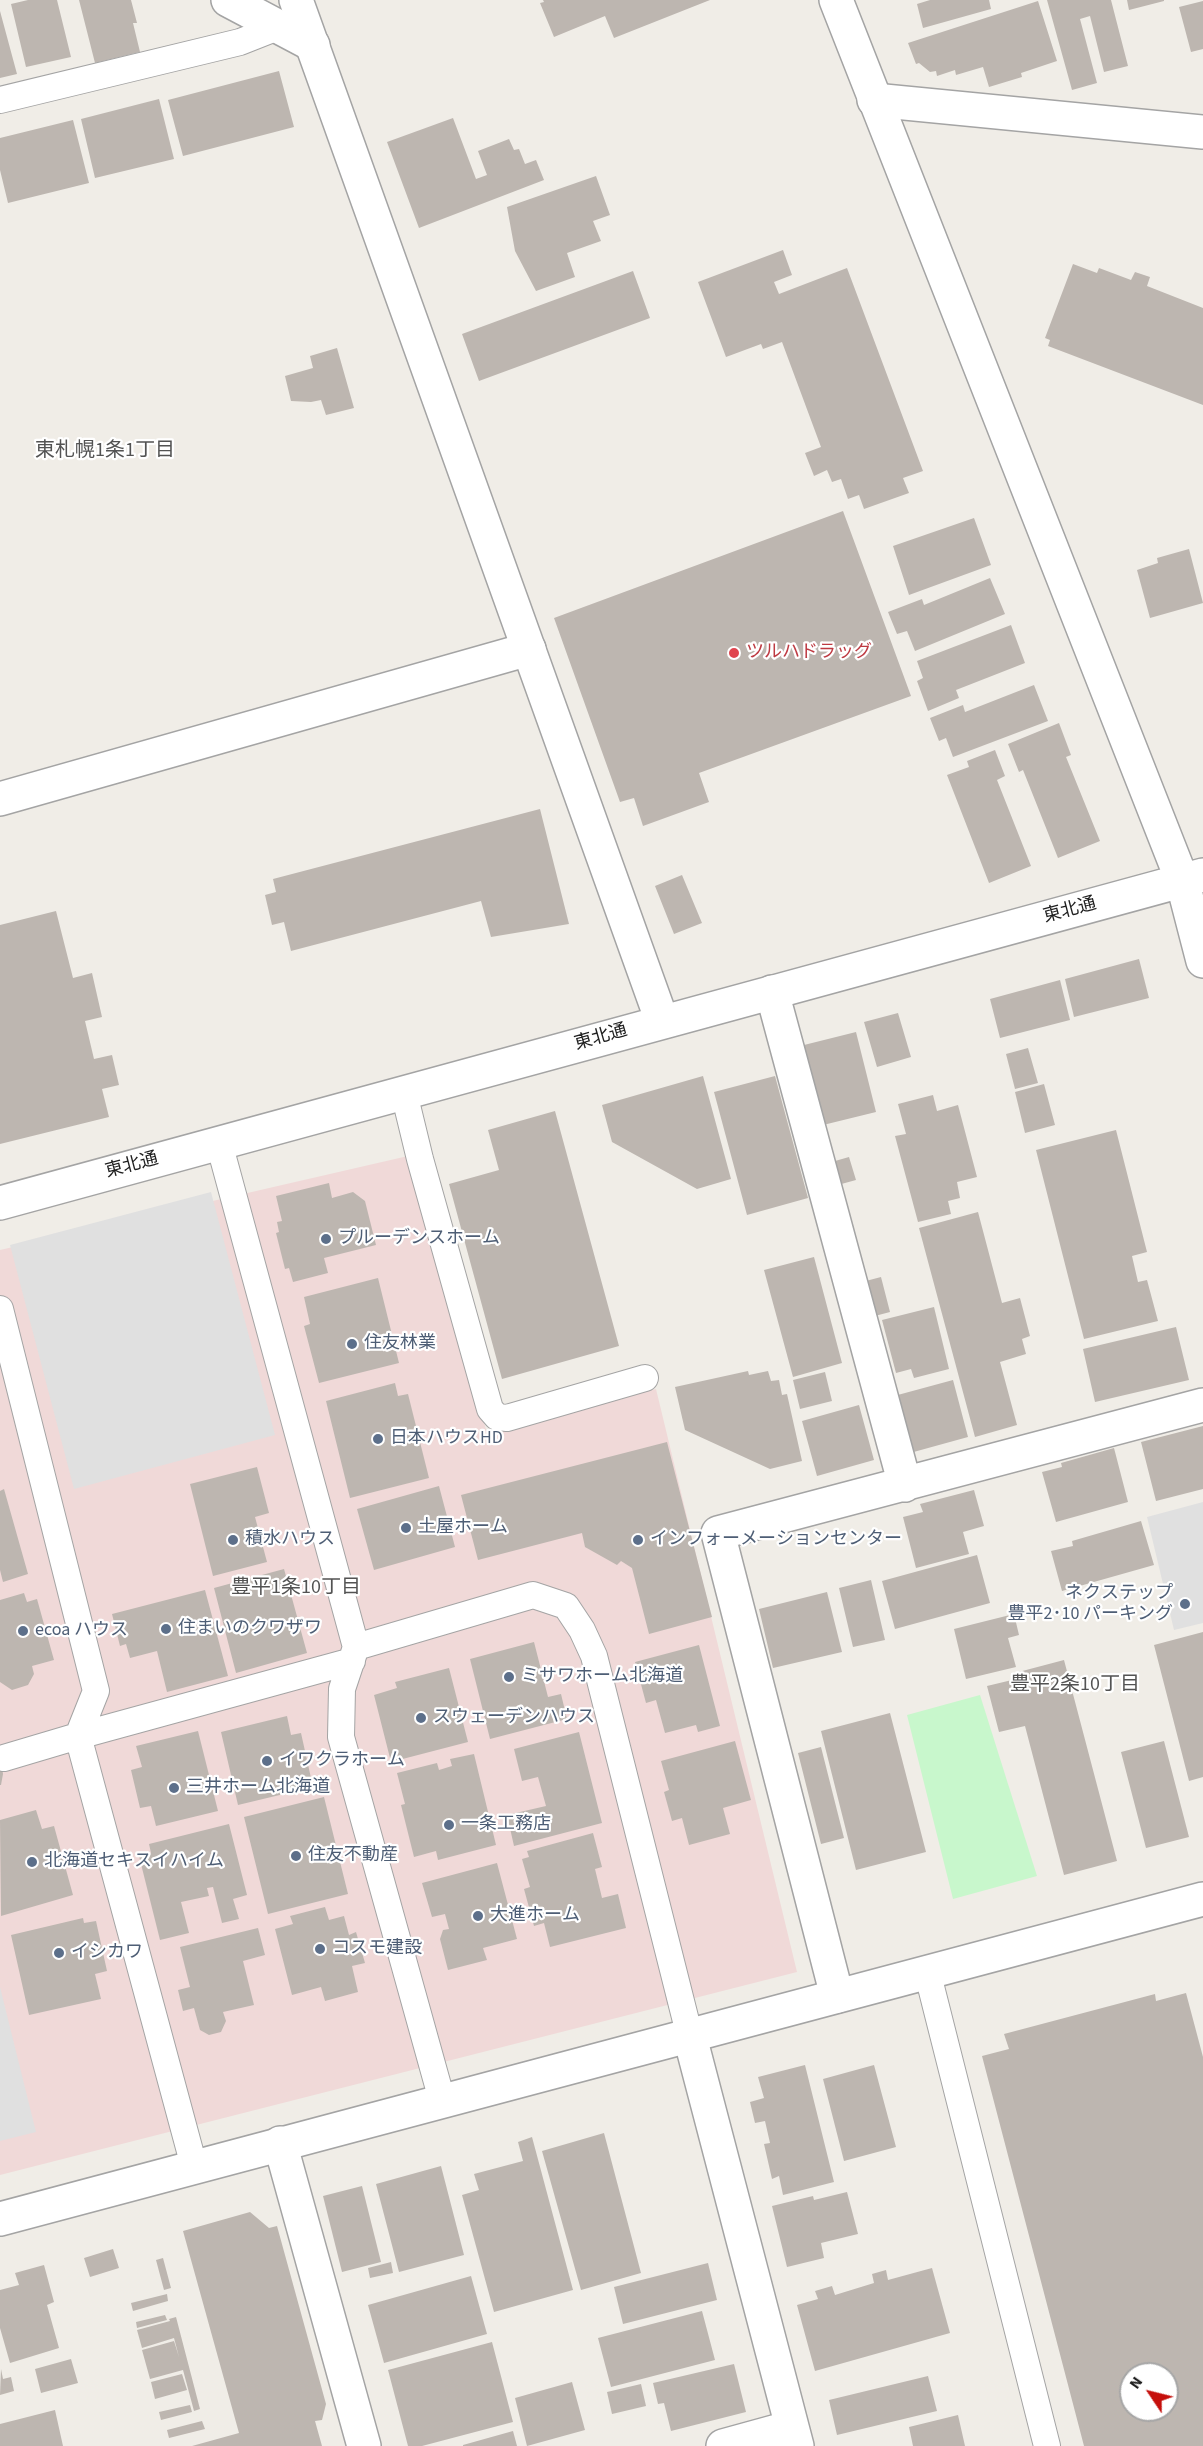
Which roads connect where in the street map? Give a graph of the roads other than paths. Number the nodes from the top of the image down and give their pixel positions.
1 (228, 0) edge
2 (836, 0) edge
3 (298, 23) edge
4 (0, 100) edge
5 (874, 100) junction
6 (1203, 132) edge
7 (529, 649) junction
8 (0, 799) edge
9 (1192, 878) edge
10 (1203, 961) edge
11 (772, 992) junction
12 (662, 1021) junction
13 (404, 1093) junction
14 (219, 1143) junction
15 (0, 1203) edge
16 (0, 1309) edge
17 (645, 1378) dead end
18 (1203, 1405) edge
19 (905, 1485) junction
20 (354, 1654) junction
21 (78, 1736) junction
22 (4, 1758) dead end
23 (1203, 1899) edge
24 (927, 1971) junction
25 (837, 1996) junction
26 (690, 2037) junction
27 (442, 2100) junction
28 (280, 2143) junction
29 (194, 2166) junction
30 (0, 2218) edge
31 (795, 2436) edge
32 (364, 2446) edge
33 (723, 2446) edge
34 (1047, 2446) edge

1 - 3 street
2 - 5 street
3 - 4 lane
3 - 7 street
5 - 6 street
5 - 9 street
7 - 8 street
7 - 12 street
9 - 10 street
9 - 11 street, 東北通
11 - 12 street, 東北通
11 - 19 street
12 - 13 street, 東北通
13 - 14 street, 東北通
13 - 17 lane
14 - 15 street, 東北通
14 - 20 lane
16 - 21 lane
18 - 19 street
19 - 25 street
20 - 21 lane
20 - 26 lane
20 - 27 lane
21 - 22 lane
21 - 29 lane
23 - 24 street
24 - 25 street
24 - 34 lane
25 - 26 street
26 - 27 street
26 - 31 street
27 - 28 street
28 - 29 street
28 - 32 street
29 - 30 street
31 - 33 street

